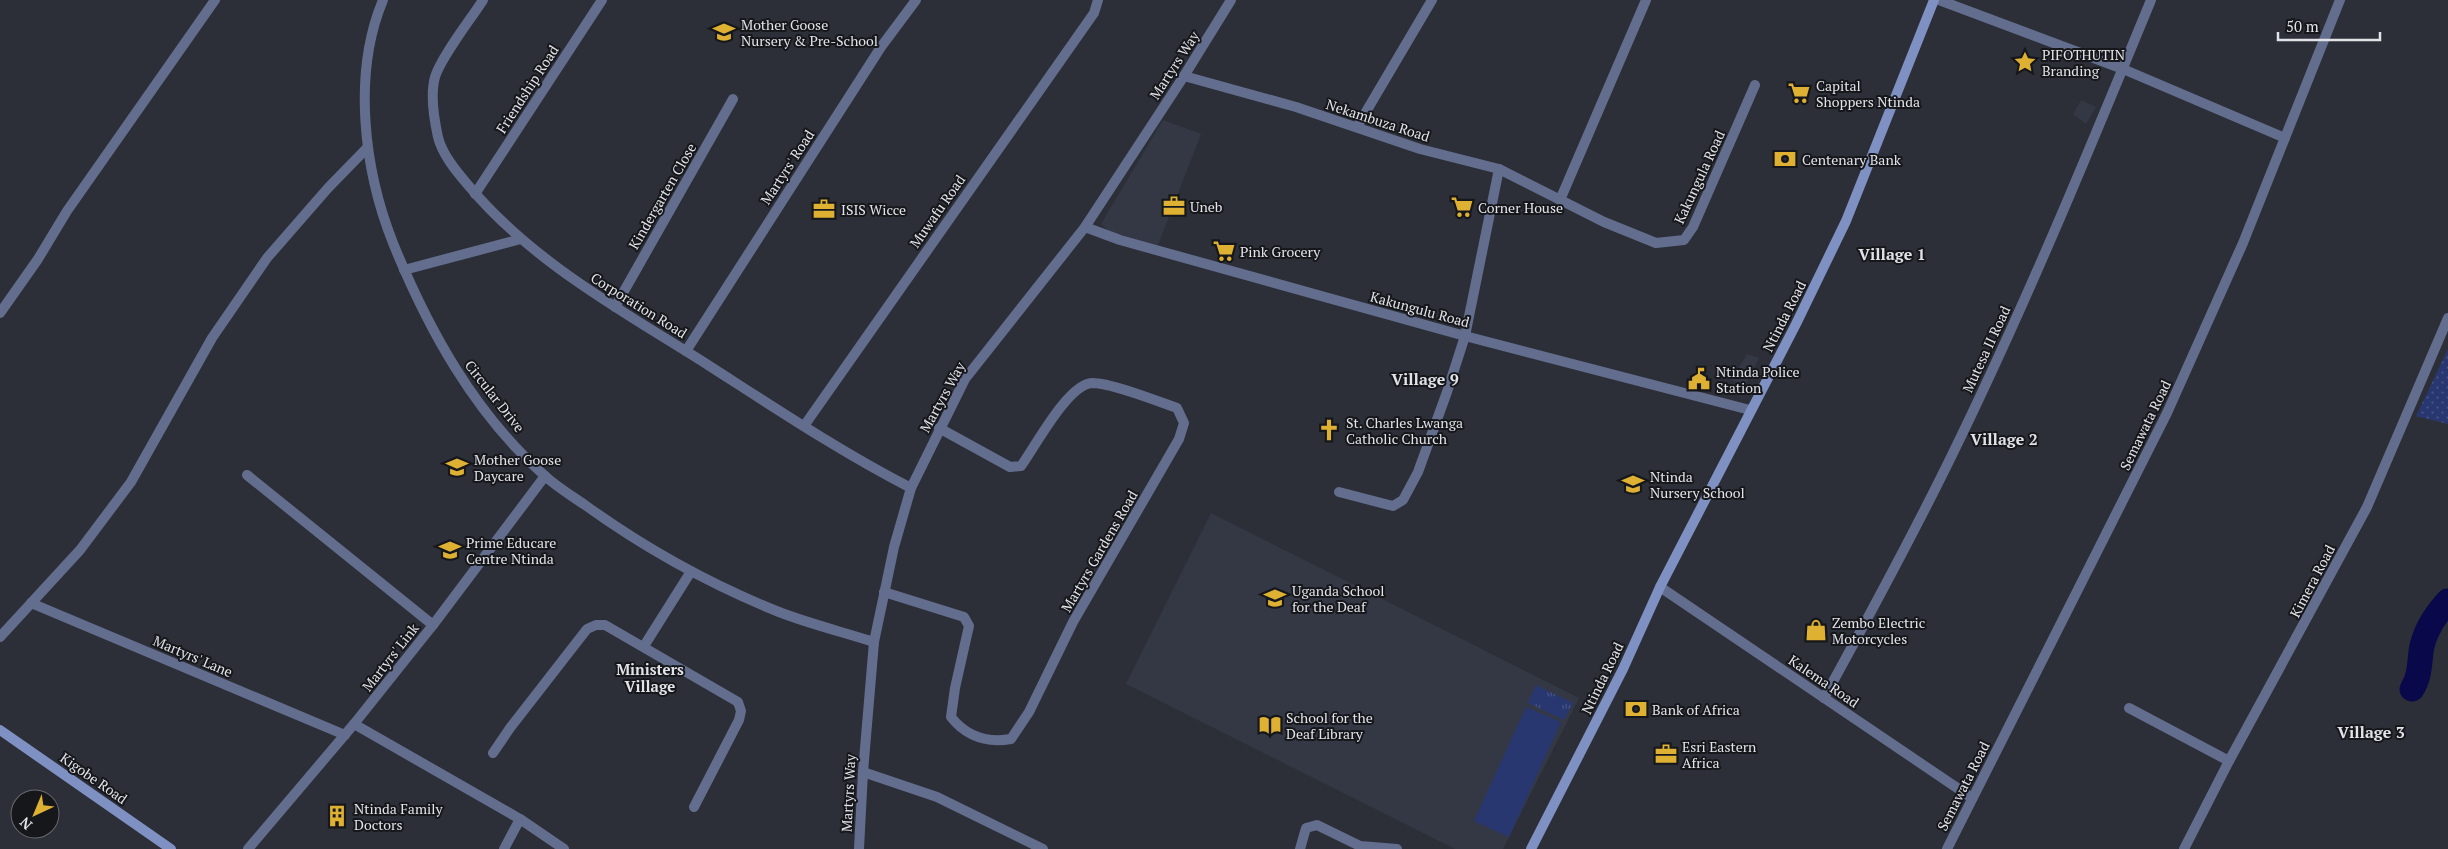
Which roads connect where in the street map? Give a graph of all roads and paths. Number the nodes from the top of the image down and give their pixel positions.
1 (215, 0) edge
2 (383, 0) edge
3 (483, 0) edge
4 (602, 0) edge
5 (916, 0) edge
6 (1098, 0) edge
7 (1231, 0) edge
8 (1432, 0) edge
9 (1646, 0) edge
10 (1934, 0) edge
11 (1939, 0) edge
12 (2151, 0) edge
13 (2340, 0) edge
14 (2123, 69) junction
15 (1184, 76) junction
16 (1755, 85) dead end
17 (733, 99) dead end
18 (1357, 127) junction
19 (2286, 138) junction
20 (367, 148) junction
21 (1499, 170) junction
22 (475, 194) junction
23 (1560, 200) junction
24 (1085, 227) junction
25 (521, 239) junction
26 (404, 270) junction
27 (615, 307) junction
28 (0, 313) edge
29 (2448, 318) edge
30 (1464, 336) junction
31 (686, 351) junction
32 (1750, 410) junction
33 (804, 426) junction
34 (939, 428) junction
35 (247, 475) dead end
36 (545, 476) junction
37 (912, 488) junction
38 (1339, 492) dead end
39 (690, 573) junction
40 (1660, 587) junction
41 (884, 592) junction
42 (31, 603) junction
43 (433, 625) junction
44 (0, 637) edge
45 (874, 642) junction
46 (644, 646) junction
47 (1824, 698) junction
48 (2129, 708) dead end
49 (354, 724) junction
50 (0, 730) edge
51 (345, 735) junction
52 (493, 753) dead end
53 (2229, 761) junction
54 (862, 772) junction
55 (1972, 798) junction
56 (694, 807) dead end
57 (520, 819) junction
58 (1022, 844) edge
59 (171, 849) edge
60 (248, 849) edge
61 (504, 849) edge
62 (564, 849) edge
63 (859, 849) edge
64 (1043, 849) edge
65 (1300, 849) edge
66 (1397, 849) edge
67 (1531, 849) edge
68 (1947, 849) edge
69 (2184, 849) edge

1 - 28 street
2 - 20 street, Circular Drive
3 - 22 street, Corporation Road
4 - 22 street, Friendship Road
5 - 31 street, Martyrs' Road
6 - 33 street, Muwafu Road
7 - 15 street, Martyrs Way
8 - 18 street
9 - 23 street
10 - 32 main road, Ntinda Road
11 - 14 street
12 - 14 street, Mutesa II Road
13 - 19 street, Semawata Road
14 - 19 street
14 - 47 street, Mutesa II Road
15 - 18 street, Nekambuza Road
15 - 24 street, Martyrs Way
16 - 23 street, Kakungula Road
17 - 27 street, Kindergarten Close
18 - 21 street, Nekambuza Road
19 - 55 street, Semawata Road
20 - 26 street, Circular Drive
20 - 42 street
21 - 23 street, Nekambuza Road
21 - 30 street
22 - 25 street, Corporation Road
24 - 30 street, Kakungulu Road
24 - 34 street, Martyrs Way
25 - 26 street
25 - 27 street, Corporation Road
26 - 36 street, Circular Drive
27 - 31 street, Corporation Road
29 - 53 street, Kimera Road
30 - 32 street, Kakungulu Road
30 - 38 street
31 - 33 street, Corporation Road
32 - 40 main road, Ntinda Road
33 - 37 street, Corporation Road
34 - 37 street, Martyrs Way
34 - 41 street, Martyrs Gardens Road
35 - 43 street
36 - 39 street, Circular Drive
36 - 43 street, Martyrs' Link
37 - 41 street, Martyrs Way
39 - 45 street, Circular Drive
39 - 46 street
40 - 47 street, Kalema Road
40 - 67 main road, Ntinda Road
41 - 45 street, Martyrs Way
42 - 44 street
42 - 51 street, Martyrs' Lane
43 - 49 street, Martyrs' Link
45 - 54 street, Martyrs Way
46 - 52 street
46 - 56 street
47 - 55 street, Kalema Road
48 - 53 street
49 - 51 street, Martyrs' Link
49 - 57 street
50 - 59 main road, Kigobe Road
51 - 60 street, Martyrs' Link
53 - 69 street, Kimera Road
54 - 58 street
54 - 63 street, Martyrs Way
55 - 68 street, Semawata Road
57 - 61 street
57 - 62 street
58 - 64 street
65 - 66 street

